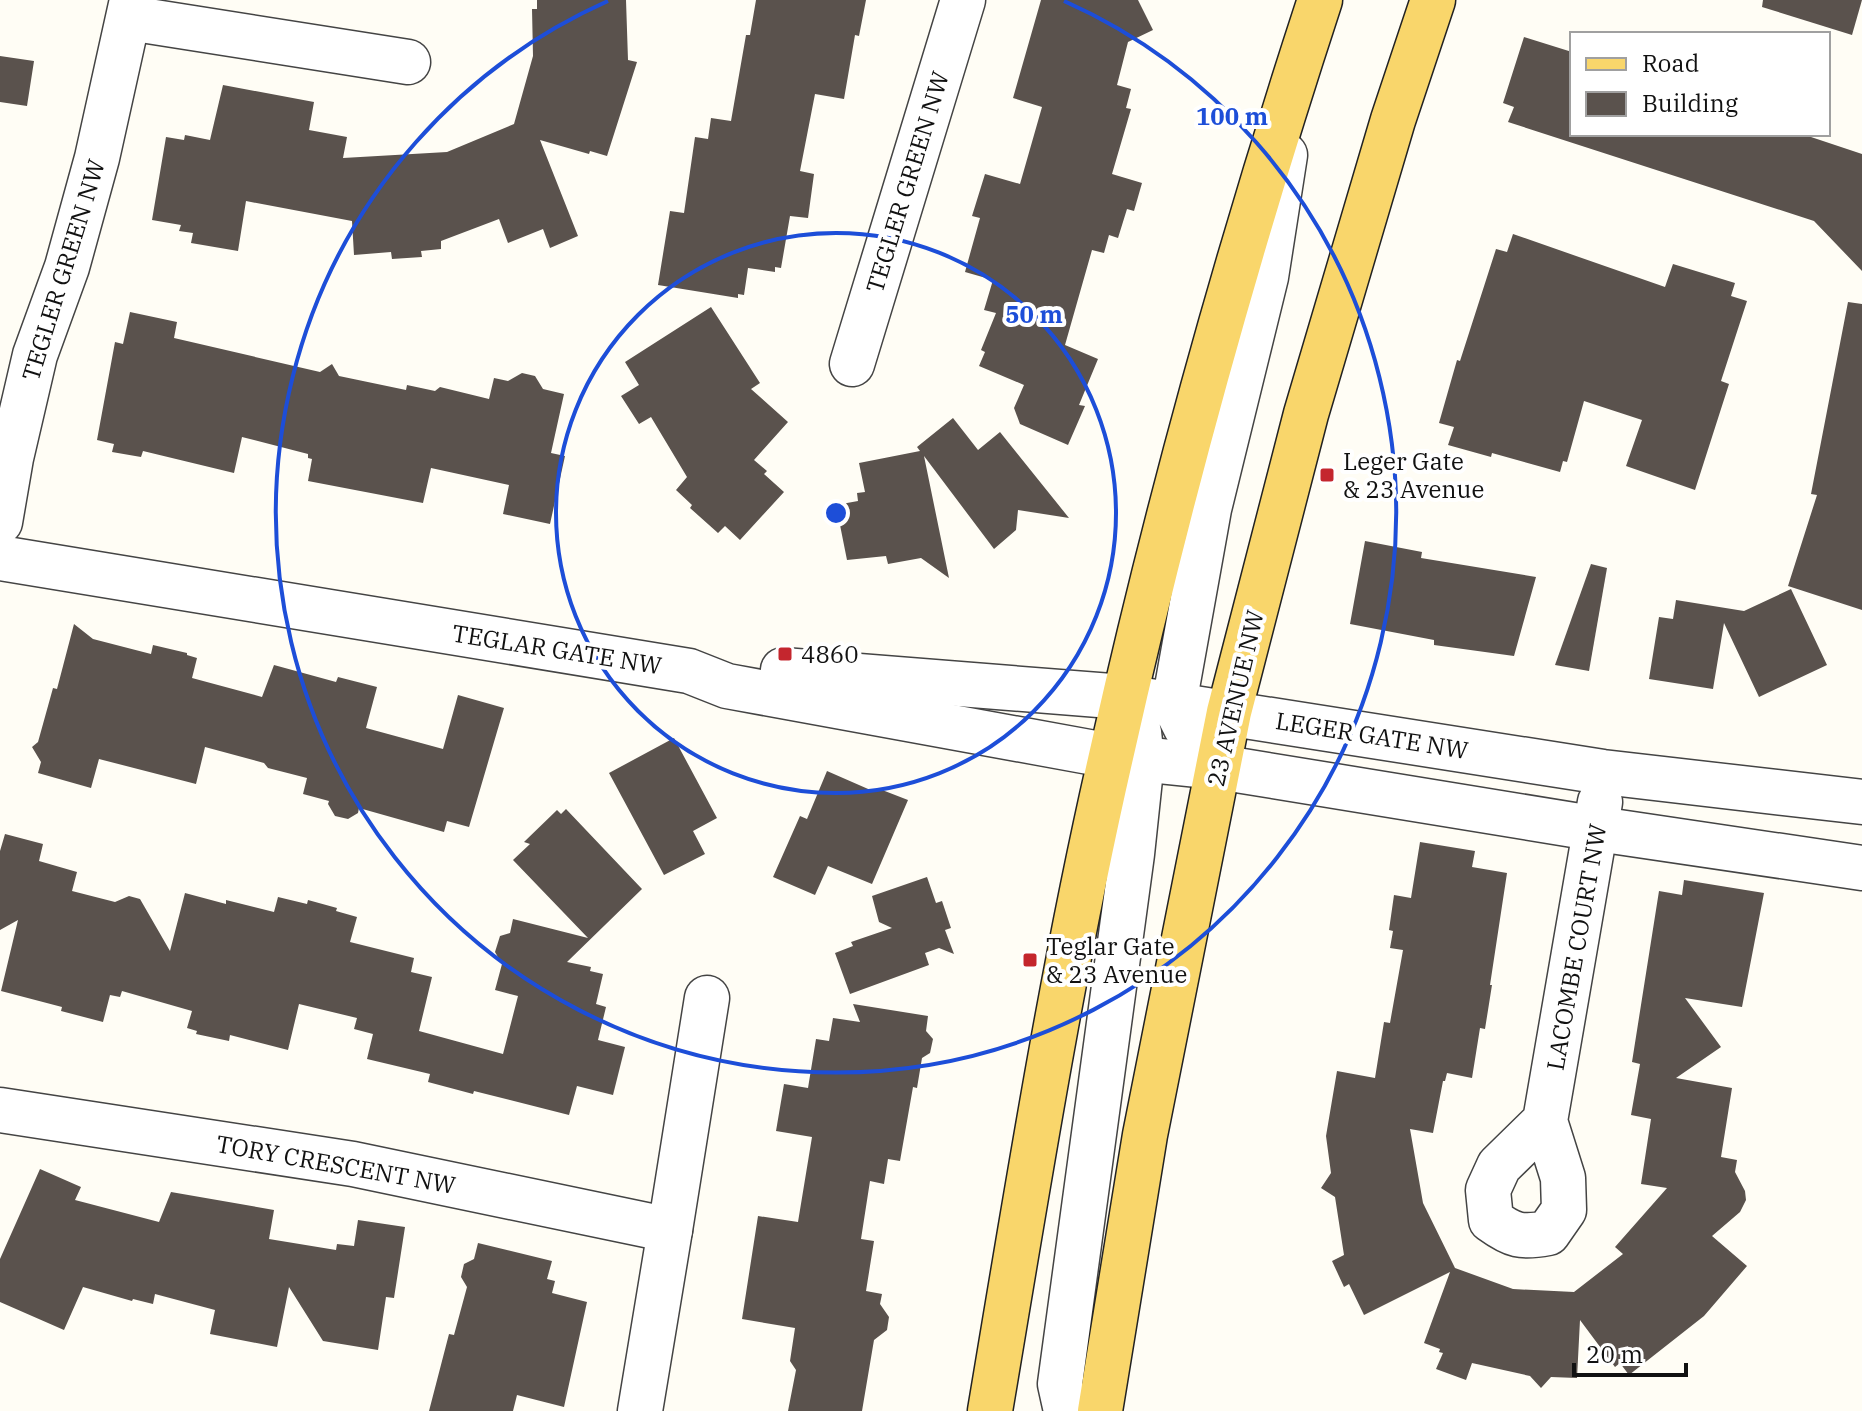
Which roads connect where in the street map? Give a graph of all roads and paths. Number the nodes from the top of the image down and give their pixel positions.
1 (963, 0) edge
2 (1320, 0) edge
3 (1433, 0) edge
4 (131, 9) edge
5 (1301, 58) junction
6 (408, 62) dead end
7 (852, 364) dead end
8 (0, 522) edge
9 (0, 558) edge
10 (689, 671) junction
11 (1124, 697) junction
12 (1174, 704) junction
13 (1229, 712) junction
14 (1126, 758) junction
15 (1218, 767) junction
16 (1603, 772) junction
17 (1862, 802) edge
18 (1598, 829) junction
19 (1862, 868) edge
20 (707, 998) dead end
21 (0, 1110) edge
22 (1545, 1121) dead end
23 (670, 1230) junction
24 (640, 1411) edge
25 (990, 1411) edge
26 (1066, 1411) edge
27 (1100, 1411) edge

1 - 7 street, TEGLER GREEN NW
2 - 5 main road
3 - 13 main road, 23 AVENUE NW
4 - 6 street, TEGLER GREEN NW
4 - 8 street, TEGLER GREEN NW
5 - 11 main road
5 - 12 street
9 - 10 street, TEGLAR GATE NW
10 - 11 street, LEGER GATE NW
10 - 14 street, TEGLAR GATE NW
11 - 12 street, LEGER GATE NW
11 - 14 main road
12 - 13 street, LEGER GATE NW
12 - 15 street
13 - 15 main road, 23 AVENUE NW
13 - 16 street, LEGER GATE NW
14 - 15 street
14 - 25 main road
14 - 26 street
15 - 18 street
15 - 27 main road, 23 AVENUE NW
16 - 17 street, LEGER GATE NW
16 - 18 street, LACOMBE COURT NW
18 - 19 street
18 - 22 street, LACOMBE COURT NW
20 - 23 street
21 - 23 street, TORY CRESCENT NW
23 - 24 street

